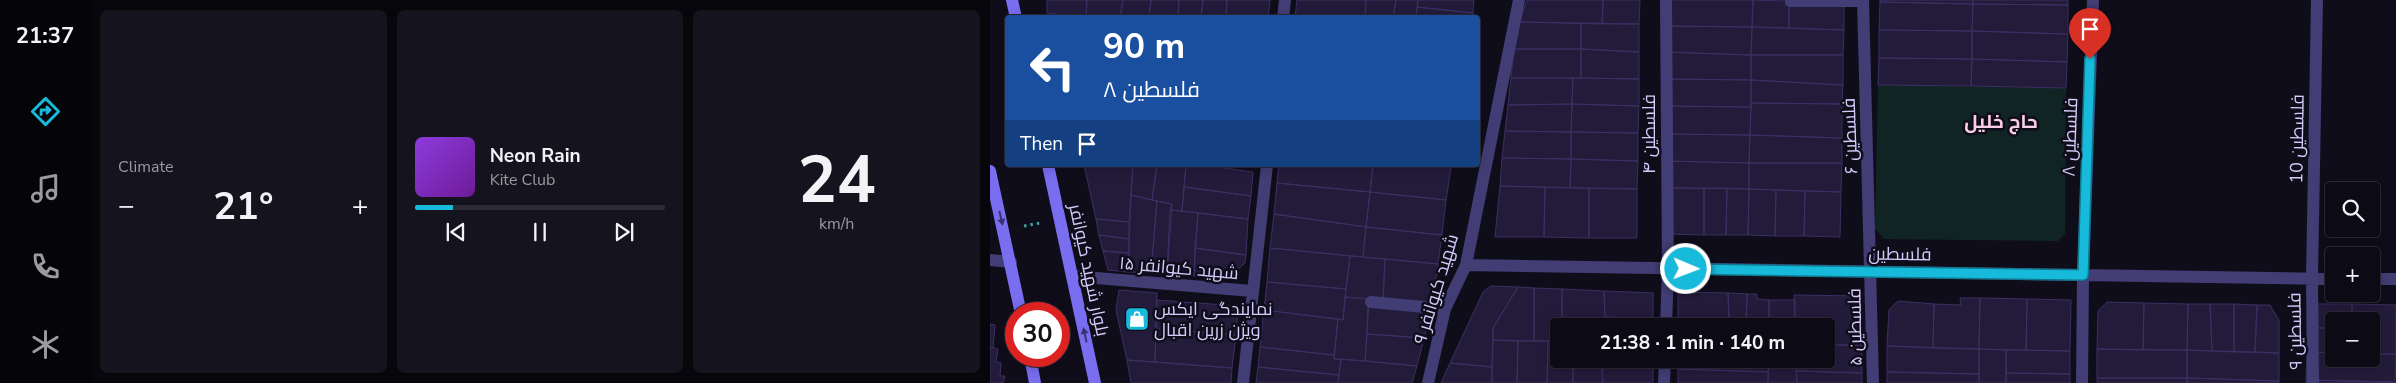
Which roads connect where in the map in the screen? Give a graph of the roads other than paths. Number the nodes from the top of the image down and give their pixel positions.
1 (1012, 0) edge
2 (1284, 0) edge
3 (1519, 0) edge
4 (1666, 0) edge
5 (2093, 0) edge
6 (2316, 0) edge
7 (1791, 1) dead end
8 (1863, 1) edge
9 (1015, 15) edge
10 (1283, 15) edge
11 (1048, 167) edge
12 (1267, 167) edge
13 (990, 171) edge
14 (990, 260) edge
15 (1011, 262) junction
16 (1466, 265) junction
17 (1668, 268) junction
18 (1872, 271) junction
19 (2083, 275) junction
20 (1072, 276) junction
21 (2312, 278) junction
22 (2325, 278) edge
23 (2380, 279) edge
24 (2396, 279) edge
25 (1252, 291) junction
26 (1019, 302) edge
27 (1371, 302) dead end
28 (1445, 309) junction
29 (1666, 318) edge
30 (1032, 367) edge
31 (1664, 368) edge
32 (1035, 383) edge
33 (1095, 383) edge
34 (1243, 383) edge
35 (1428, 383) edge
36 (1664, 383) edge
37 (1873, 383) edge
38 (2082, 383) edge
39 (2313, 383) edge

1 - 9 main road
2 - 10 street
3 - 16 street, شهید کیوانفر ۹
4 - 17 street, فلسطین ۴
5 - 19 street, فلسطین ۸
6 - 21 street, فلسطین 10
7 - 8 street
8 - 18 street, فلسطین ۶
11 - 20 main road, بلوار شهید کیوانفر
12 - 25 street
13 -> 15 main road
14 - 15 street
15 - 26 main road
16 - 17 street, فلسطین
16 - 28 street, شهید کیوانفر ۹
17 - 18 street, فلسطین
17 - 29 street, فلسطین ۴
18 - 19 street, فلسطین
18 - 37 street, فلسطین ۵
19 - 21 street, فلسطین
19 - 38 street, فلسطین ۸
20 - 25 street, شهید کیوانفر ۱۵
33 -> 20 main road, بلوار شهید کیوانفر
21 - 22 street, فلسطین
21 - 39 street, فلسطین ۹
23 - 24 street
25 - 34 street
27 - 28 street
28 - 35 street, شهید کیوانفر ۹
30 - 32 main road
31 - 36 street

